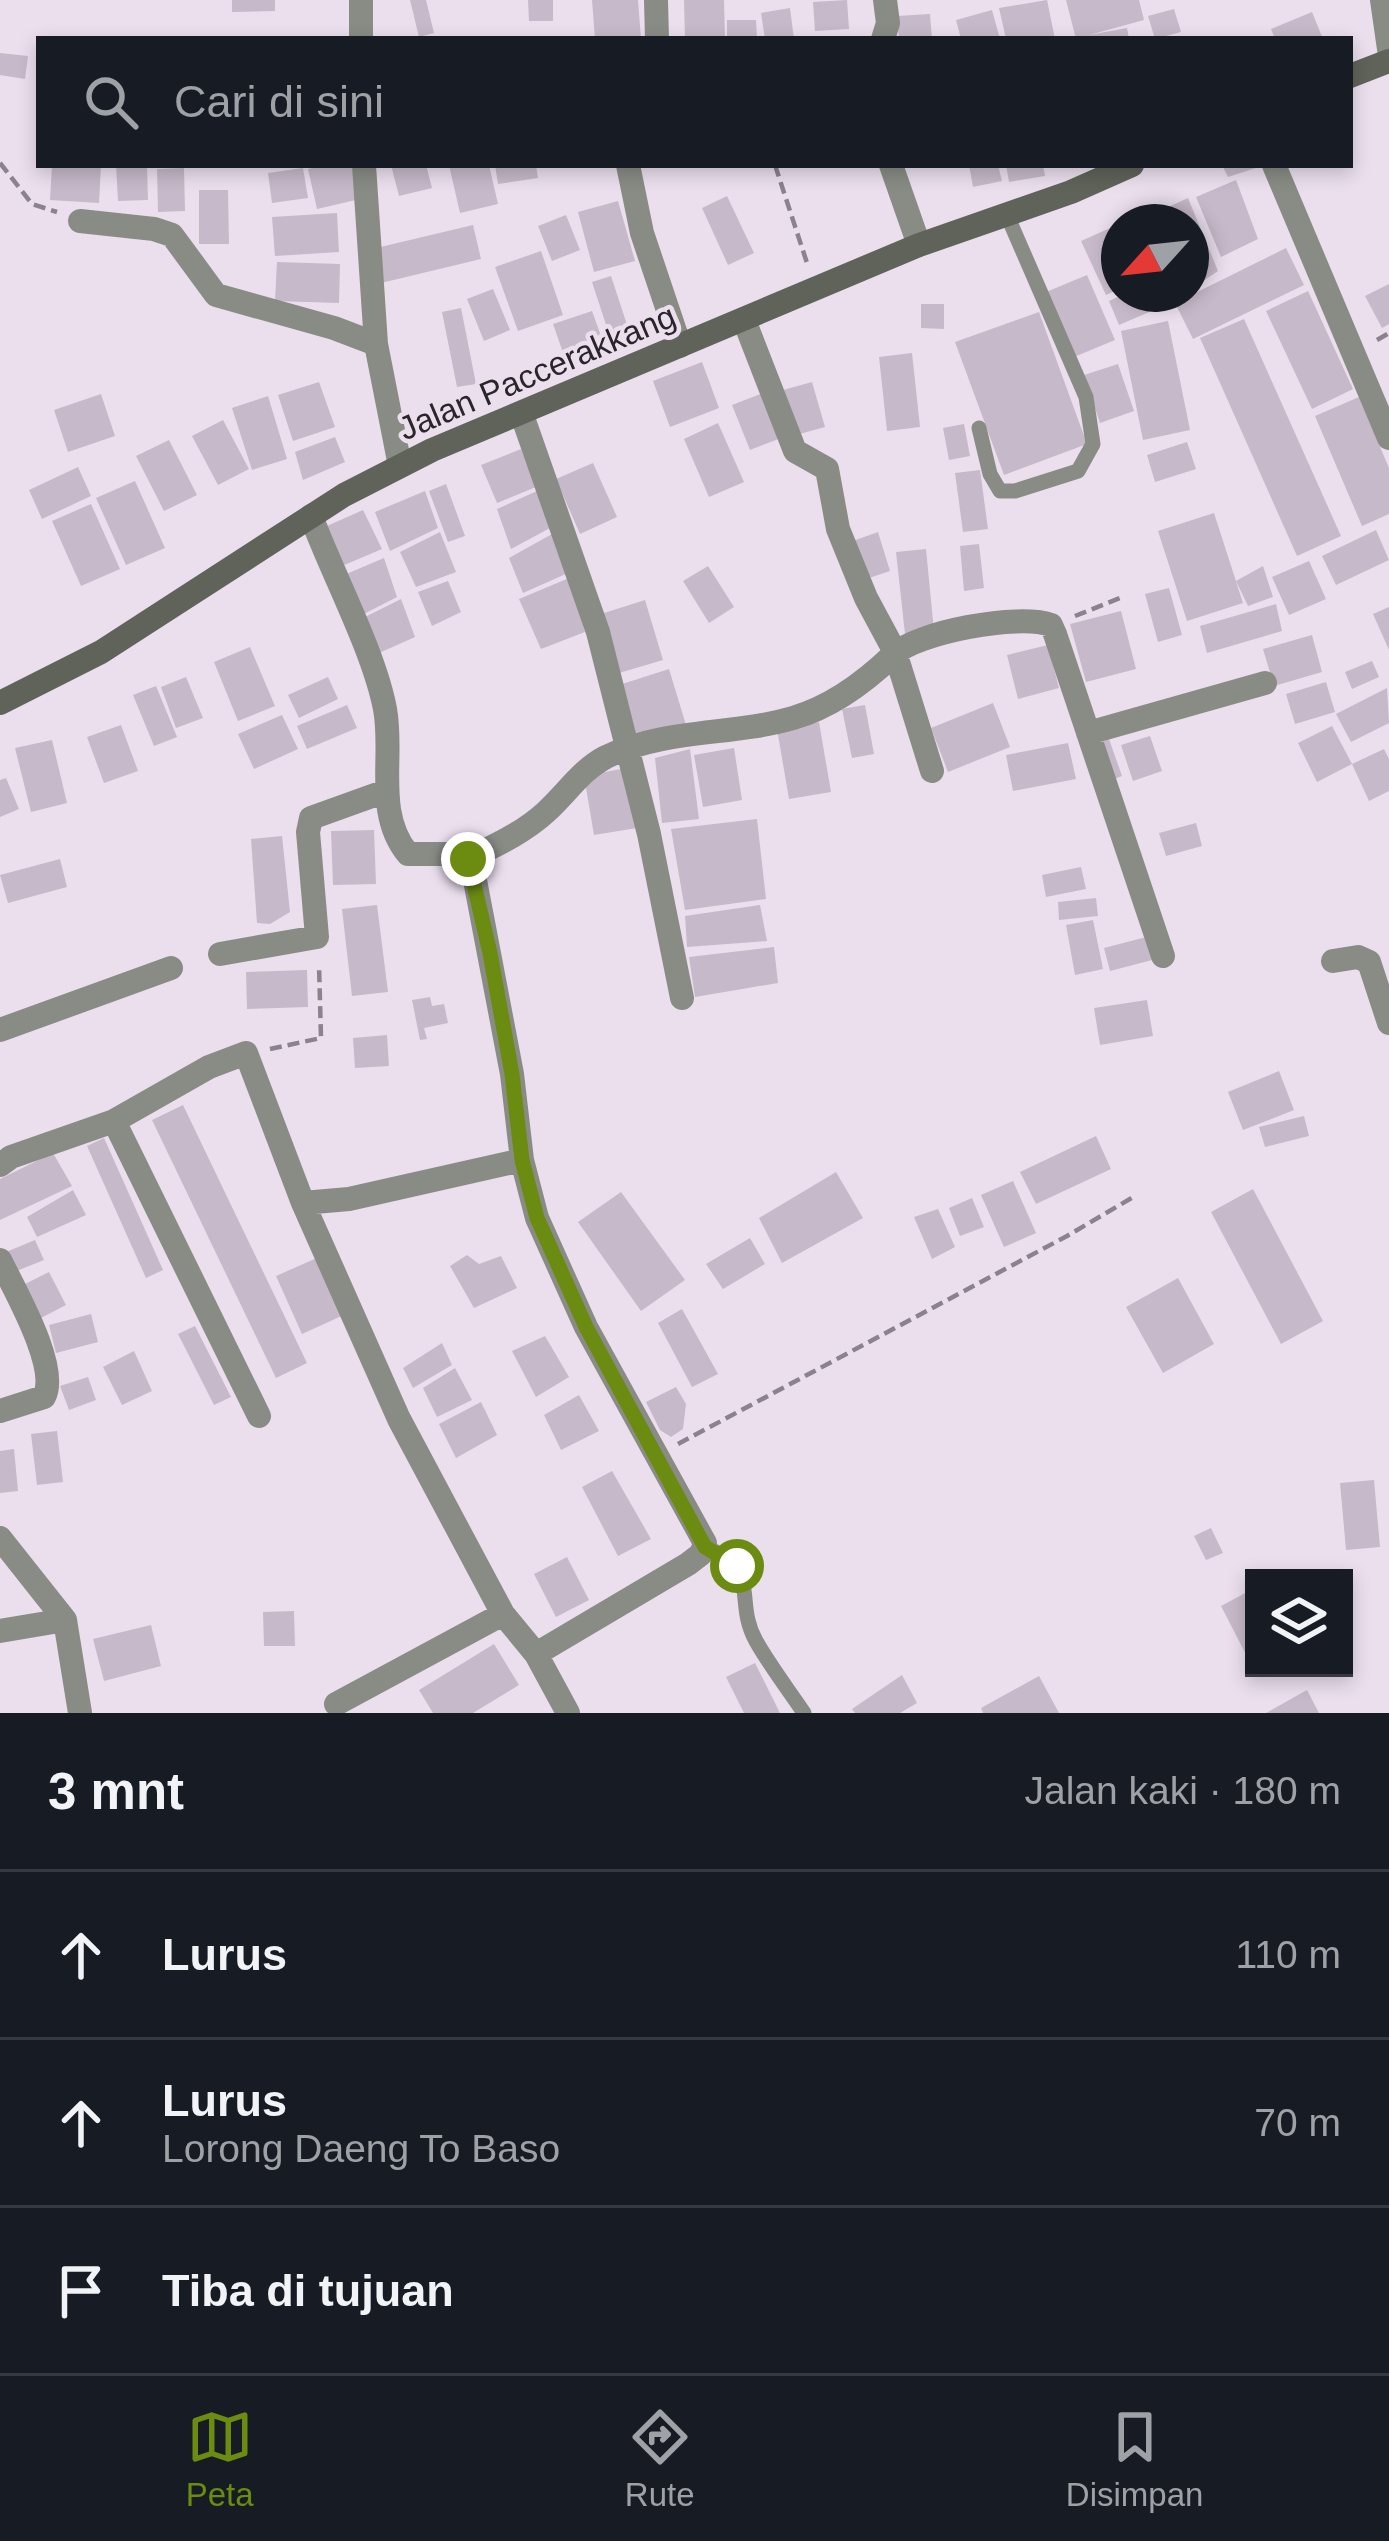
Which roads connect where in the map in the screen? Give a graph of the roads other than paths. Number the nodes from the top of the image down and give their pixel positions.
1 (361, 0) edge
2 (656, 0) edge
3 (886, 0) edge
4 (1382, 0) edge
5 (362, 36) edge
6 (657, 36) edge
7 (884, 36) edge
8 (1389, 49) edge
9 (1389, 61) edge
10 (1353, 75) edge
11 (364, 168) edge
12 (629, 168) edge
13 (892, 168) edge
14 (1124, 168) edge
15 (1275, 168) edge
16 (1007, 215) junction
17 (80, 221) road end
18 (919, 245) junction
19 (744, 320) junction
20 (376, 344) junction
21 (680, 346) junction
22 (522, 415) junction
23 (979, 428) dead end
24 (1389, 438) edge
25 (400, 466) junction
26 (310, 516) junction
27 (895, 652) junction
28 (1265, 683) dead end
29 (0, 703) edge
30 (1088, 734) junction
31 (629, 748) junction
32 (932, 771) dead end
33 (386, 790) junction
34 (468, 859) junction
35 (220, 954) dead end
36 (1162, 956) dead end
37 (1333, 961) dead end
38 (171, 968) dead end
39 (682, 998) dead end
40 (1389, 1023) edge
41 (0, 1030) edge
42 (114, 1121) junction
43 (522, 1160) junction
44 (0, 1165) edge
45 (302, 1203) junction
46 (0, 1260) edge
47 (0, 1411) edge
48 (259, 1416) dead end
49 (0, 1538) edge
50 (705, 1547) junction
51 (503, 1614) junction
52 (65, 1620) junction
53 (0, 1631) edge
54 (536, 1654) junction
55 (335, 1704) dead end
56 (80, 1713) edge
57 (568, 1713) edge
58 (804, 1713) edge

1 - 5 street
2 - 6 street
3 - 7 street
4 - 8 street
9 - 10 main road
11 - 20 street
12 - 21 street
13 - 18 street
14 - 16 main road, Jalan Paccerakkang
15 - 24 street
16 - 18 main road, Jalan Paccerakkang
16 - 23 lane
17 - 20 street
18 - 19 main road, Jalan Paccerakkang
19 - 21 main road, Jalan Paccerakkang
19 - 27 street
20 - 25 street
21 - 22 main road, Jalan Paccerakkang
22 - 25 main road, Jalan Paccerakkang
22 - 31 street
25 - 26 main road, Jalan Paccerakkang
26 - 29 main road, Jalan Paccerakkang
26 - 33 street
27 - 30 street
27 - 31 street
27 - 32 street
28 - 30 street
30 - 36 street
31 - 34 street
31 - 39 street
33 - 34 street
33 - 35 street
34 - 43 street
37 - 40 street
38 - 41 street
42 - 44 street
42 - 45 street
42 - 48 street
43 - 45 street
43 - 50 street
45 - 51 street
46 - 47 street
49 - 52 street
50 - 54 street
50 - 58 lane
51 - 54 street
51 - 55 street
52 - 53 street
52 - 56 street
54 - 57 street

